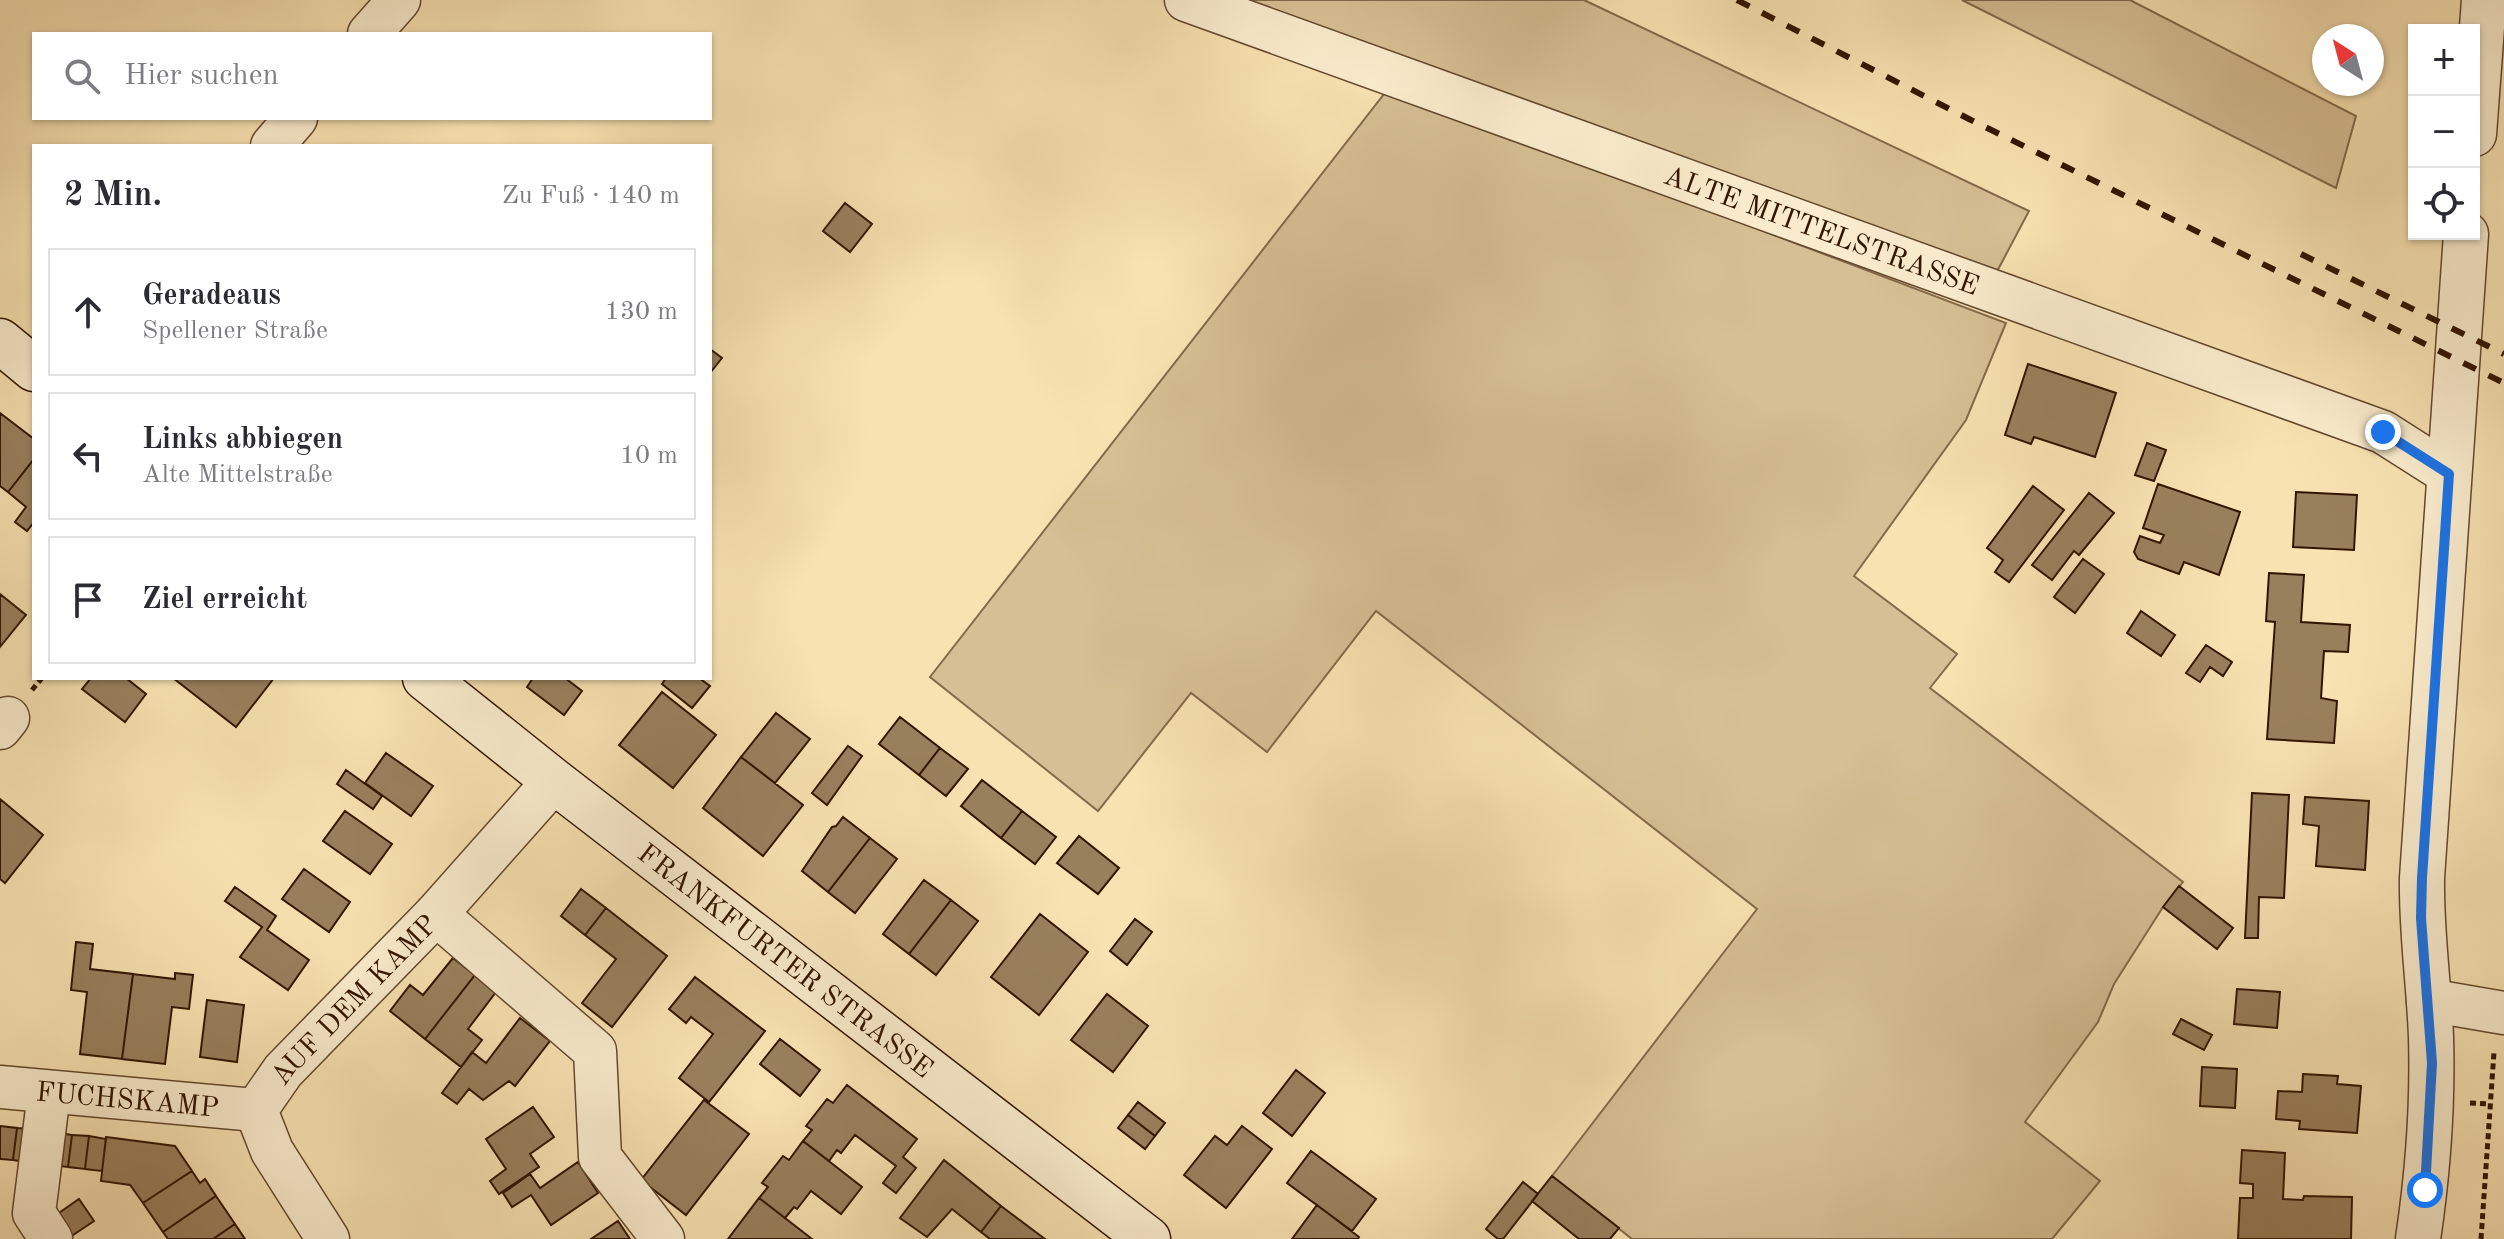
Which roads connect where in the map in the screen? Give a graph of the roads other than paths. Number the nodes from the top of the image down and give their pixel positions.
1 (399, 0) edge
2 (1186, 0) edge
3 (2484, 0) edge
4 (371, 32) edge
5 (2477, 96) edge
6 (294, 120) edge
7 (274, 144) edge
8 (2466, 240) edge
9 (0, 341) edge
10 (32, 367) edge
11 (2449, 474) junction
12 (428, 680) edge
13 (554, 781) junction
14 (436, 914) junction
15 (2428, 1000) junction
16 (2500, 1012) edge
17 (0, 1087) edge
18 (49, 1093) junction
19 (256, 1110) junction
20 (51, 1239) edge
21 (328, 1239) edge
22 (663, 1239) edge
23 (1148, 1239) edge
24 (2418, 1239) edge

1 - 4 street
2 - 11 street, ALTE MITTELSTRASSE
3 - 5 street
6 - 7 street
8 - 11 street
9 - 10 street
11 - 15 street
12 - 13 street, FRANKFURTER STRASSE
13 - 14 street, AUF DEM KAMP
13 - 23 street, FRANKFURTER STRASSE
14 - 19 street, AUF DEM KAMP
14 - 22 street
15 - 16 street
15 - 24 street
17 - 18 street, FUCHSKAMP
18 - 19 street, FUCHSKAMP
18 - 20 street
19 - 21 street, AUF DEM KAMP

